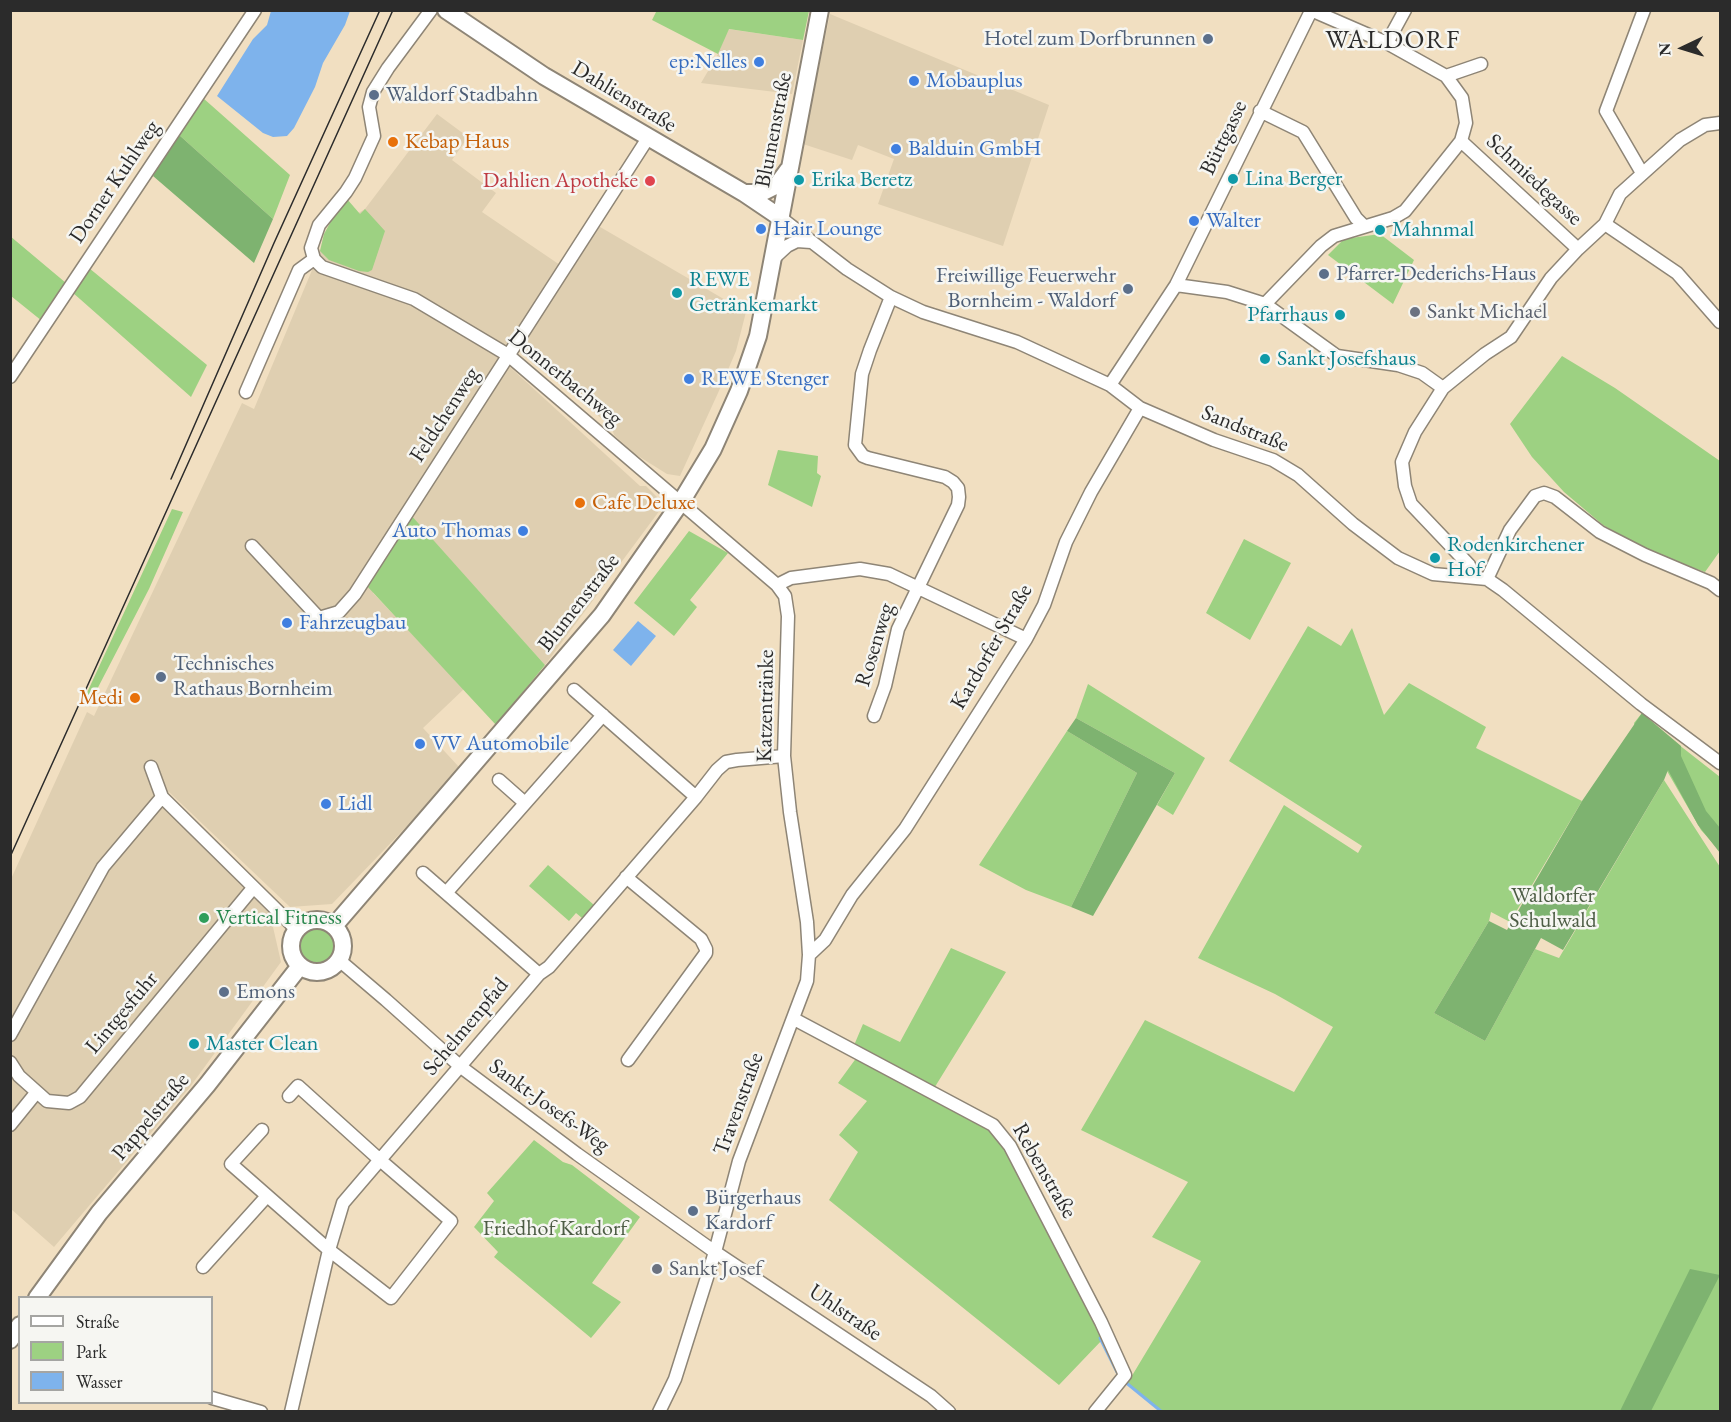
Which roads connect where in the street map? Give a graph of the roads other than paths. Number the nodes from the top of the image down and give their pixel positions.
1 (255, 10) edge
2 (431, 10) edge
3 (446, 10) edge
4 (820, 10) edge
5 (1311, 10) edge
6 (1405, 10) edge
7 (1644, 10) edge
8 (1387, 43) junction
9 (1481, 64) dead end
10 (1446, 76) junction
11 (1260, 111) junction
12 (1720, 123) edge
13 (648, 138) junction
14 (1461, 141) junction
15 (789, 170) junction
16 (1642, 173) junction
17 (744, 193) junction
18 (781, 218) junction
19 (1605, 224) junction
20 (1364, 226) junction
21 (811, 242) junction
22 (1578, 249) junction
23 (774, 258) junction
24 (314, 259) junction
25 (1176, 285) junction
26 (891, 297) junction
27 (1265, 304) junction
28 (1720, 322) edge
29 (508, 355) junction
30 (10, 377) edge
31 (1110, 385) junction
32 (1443, 388) junction
33 (246, 392) dead end
34 (1140, 408) junction
35 (681, 502) junction
36 (252, 546) dead end
37 (1481, 578) junction
38 (777, 585) junction
39 (919, 587) junction
40 (1720, 590) edge
41 (1026, 639) junction
42 (574, 690) dead end
43 (603, 715) junction
44 (874, 716) dead end
45 (784, 756) junction
46 (1720, 763) edge
47 (151, 767) dead end
48 (498, 780) dead end
49 (162, 797) junction
50 (696, 797) junction
51 (525, 803) junction
52 (423, 873) dead end
53 (626, 877) junction
54 (253, 888) junction
55 (446, 893) junction
56 (334, 926) junction
57 (296, 929) junction
58 (809, 955) junction
59 (339, 960) junction
60 (300, 966) junction
61 (539, 974) junction
62 (794, 1019) junction
63 (10, 1035) edge
64 (628, 1060) dead end
65 (10, 1062) edge
66 (461, 1067) junction
67 (36, 1092) junction
68 (289, 1096) dead end
69 (10, 1125) edge
70 (262, 1130) dead end
71 (380, 1160) junction
72 (267, 1196) junction
73 (329, 1250) junction
74 (715, 1252) junction
75 (203, 1267) dead end
76 (39, 1296) edge
77 (213, 1398) edge
78 (261, 1412) edge
79 (291, 1412) edge
80 (659, 1412) edge
81 (949, 1412) edge
82 (1095, 1412) edge

1 - 30 street, Dorner Kuhlweg
2 - 24 street
3 - 13 main road, Dahlienstraße
4 - 15 main road, Blumenstraße
5 - 8 street, Schmiedegasse
5 - 11 street, Büttgasse
6 - 8 street
7 - 16 street
8 - 10 street, Schmiedegasse
9 - 10 street
10 - 14 street, Schmiedegasse
11 - 20 street
11 - 25 street, Büttgasse
12 - 16 street
13 - 17 main road, Dahlienstraße
13 - 29 street, Feldchenweg
14 - 20 street
14 - 22 street, Schmiedegasse
15 - 17 main road
15 - 18 main road, Blumenstraße
16 - 19 street
17 - 18 main road, Dahlienstraße
18 - 21 street, Sandstraße
18 - 23 main road, Blumenstraße
19 - 22 street
19 - 28 street
20 - 27 street
21 - 23 street
21 - 26 street, Sandstraße
22 - 32 street
23 - 35 main road, Blumenstraße
24 - 29 street, Donnerbachweg
24 - 33 street
25 - 27 street
25 - 31 street, Büttgasse
26 - 31 street, Sandstraße
26 - 39 street, Rosenweg
27 - 32 street
29 - 35 street, Donnerbachweg
29 - 36 street, Feldchenweg
31 - 34 street, Sandstraße
32 - 37 street
34 - 37 street, Sandstraße
34 - 41 street, Kardorfer Straße
35 - 38 street, Katzentränke
35 - 56 main road, Blumenstraße
37 - 40 street
37 - 46 street
38 - 39 street
38 - 45 street, Katzentränke
39 - 41 street
39 - 44 street, Rosenweg
41 - 58 street, Kardorfer Straße
42 - 43 street
43 - 50 street
43 - 51 street
45 - 50 street, Schelmenpfad
45 - 58 street, Katzentränke
47 - 49 street
48 - 51 street
49 - 54 street
49 - 63 street
50 - 53 street, Schelmenpfad
51 - 55 street
52 - 55 street
53 - 61 street, Schelmenpfad
53 - 64 street
54 - 57 street
54 - 67 street, Lintgesfuhr
55 - 61 street
56 - 57 main road
56 - 59 main road
57 - 60 main road
58 - 62 street, Travenstraße
59 - 60 main road
59 - 66 street, Sankt-Josefs-Weg
60 - 76 main road, Pappelstraße
61 - 66 street, Schelmenpfad
62 - 74 street, Travenstraße
62 - 82 street, Rebenstraße
65 - 67 street, Lintgesfuhr
66 - 71 street, Schelmenpfad
66 - 74 street, Sankt-Josefs-Weg
67 - 69 street
68 - 71 street
70 - 72 street
71 - 73 street, Schelmenpfad
71 - 73 street
72 - 73 street
72 - 75 street
73 - 79 street, Schelmenpfad
74 - 80 street, Travenstraße
74 - 81 street, Uhlstraße
77 - 78 street

